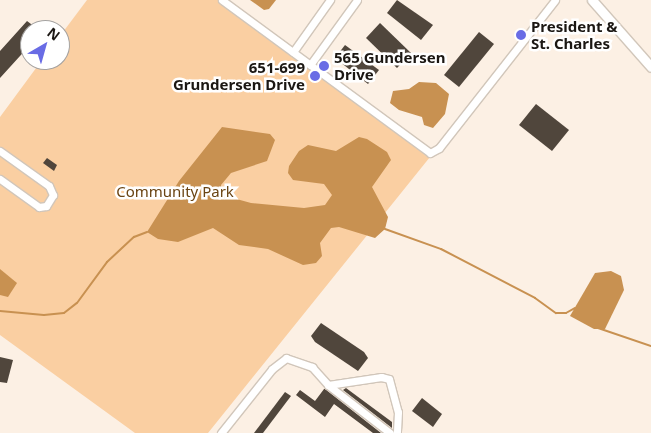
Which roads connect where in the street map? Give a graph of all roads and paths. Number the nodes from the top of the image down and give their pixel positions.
1 (222, 0) edge
2 (330, 0) edge
3 (357, 0) edge
4 (555, 0) edge
5 (592, 0) edge
6 (293, 52) junction
7 (310, 65) junction
8 (651, 67) edge
9 (0, 151) edge
10 (0, 178) edge
11 (328, 385) junction
12 (221, 433) edge
13 (390, 433) edge
14 (397, 433) edge

1 - 6 street
2 - 6 street
3 - 7 street
4 - 7 street
5 - 8 street
6 - 7 street
9 - 10 street
11 - 12 street
11 - 13 street
11 - 14 street

